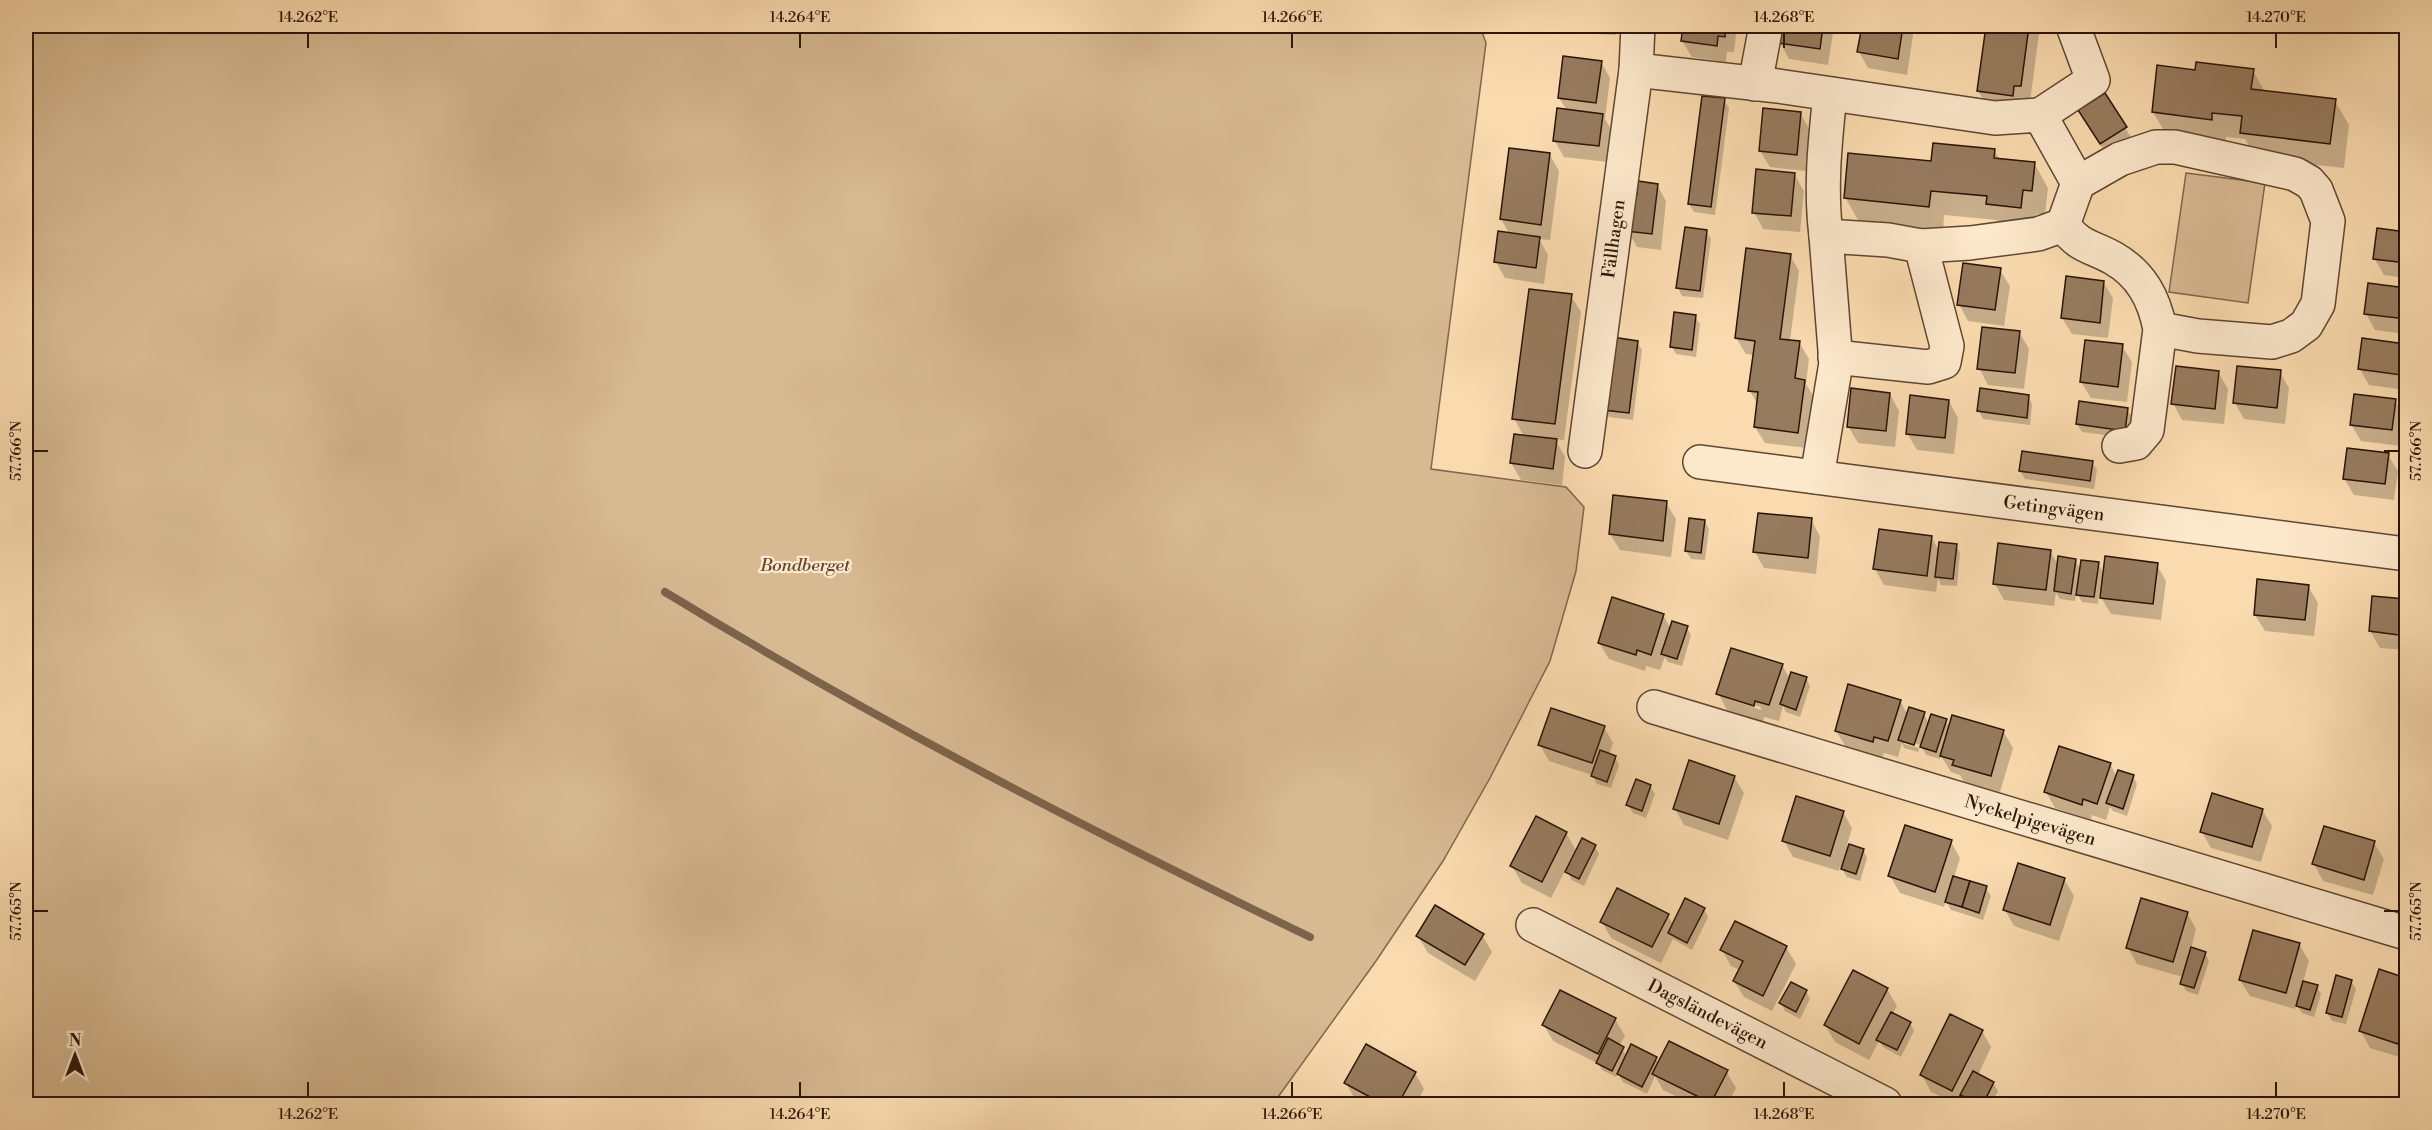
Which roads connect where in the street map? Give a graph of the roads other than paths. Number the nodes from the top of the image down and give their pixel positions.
1 (1638, 26) edge
2 (1766, 26) edge
3 (2073, 26) edge
4 (1636, 70) junction
5 (1755, 84) junction
6 (1830, 94) junction
7 (2040, 115) junction
8 (2078, 183) junction
9 (2063, 225) junction
10 (1826, 236) junction
11 (1921, 246) junction
12 (2160, 328) junction
13 (1835, 357) junction
14 (2120, 446) dead end
15 (1585, 451) dead end
16 (1700, 462) dead end
17 (1817, 477) junction
18 (2406, 554) edge
19 (1654, 707) dead end
20 (1533, 925) dead end
21 (2406, 933) edge
22 (1885, 1104) edge

1 - 4 street, Fällhagen
2 - 5 street
3 - 7 street
4 - 5 street
4 - 15 street, Fällhagen
5 - 6 street
6 - 7 street
6 - 10 street
7 - 8 street
8 - 9 street
8 - 12 street
9 - 11 street
9 - 12 street
10 - 11 street
10 - 13 street
11 - 13 street
12 - 14 street
13 - 17 street
16 - 17 street, Getingvägen
17 - 18 street, Getingvägen
19 - 21 street, Nyckelpigevägen
20 - 22 street, Dagsländevägen

